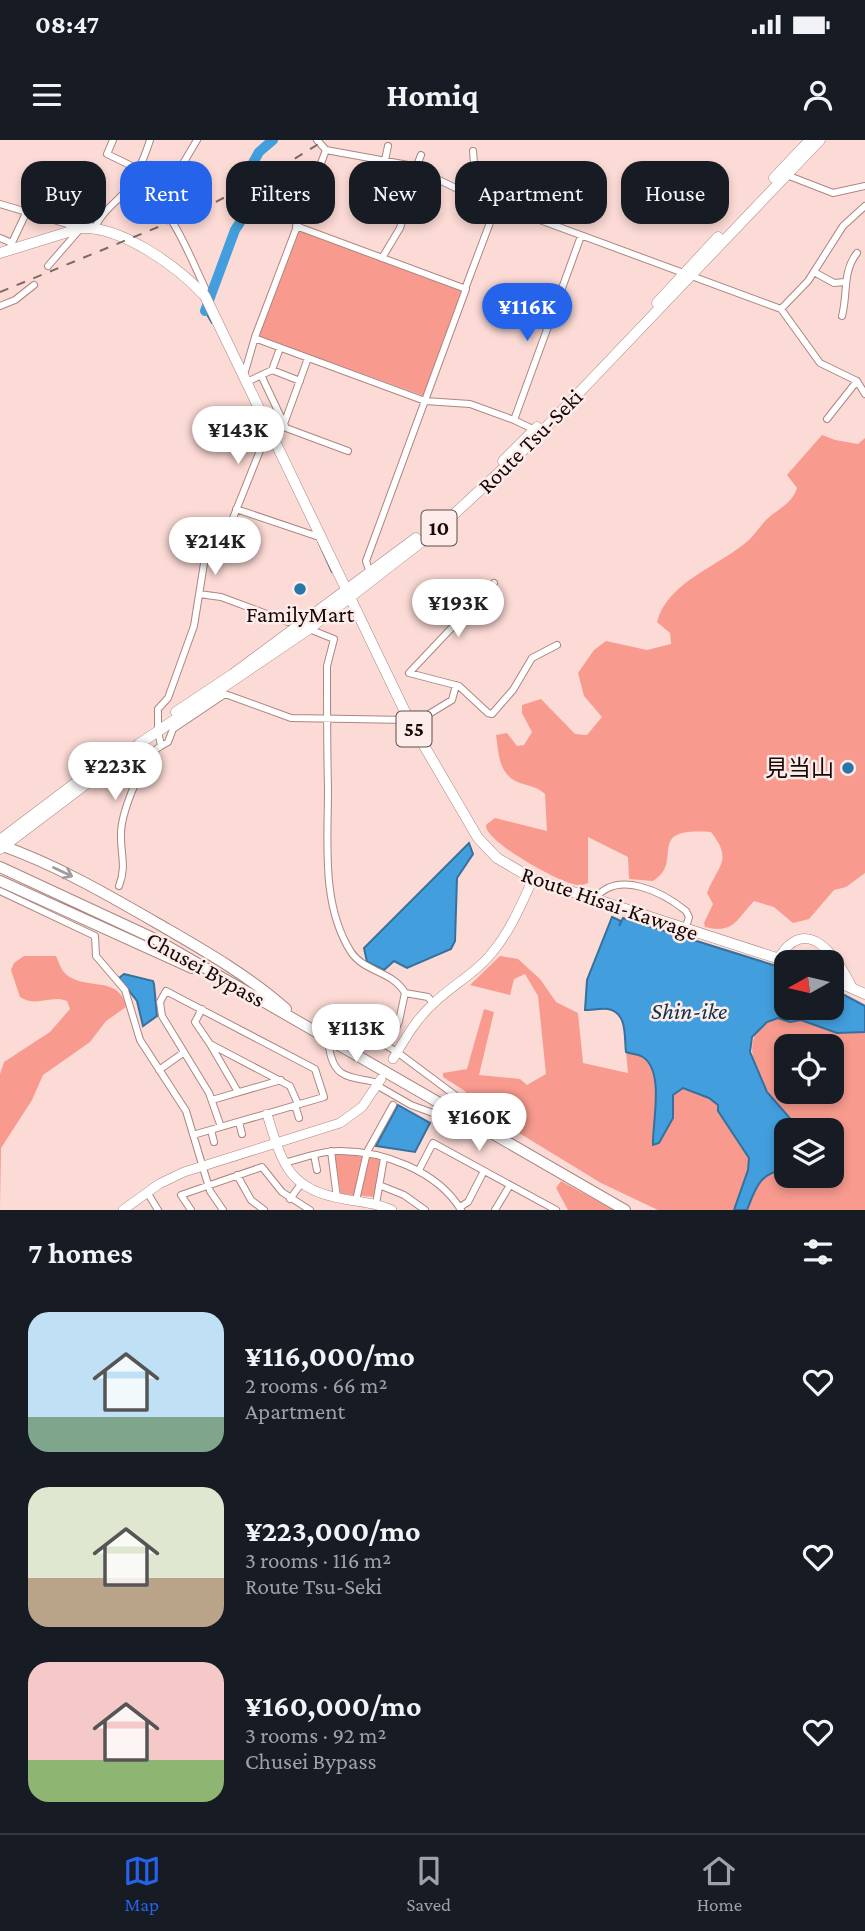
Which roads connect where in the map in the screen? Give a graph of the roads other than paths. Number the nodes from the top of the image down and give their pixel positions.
1 (113, 140) edge
2 (150, 140) edge
3 (197, 140) edge
4 (317, 140) edge
5 (810, 140) edge
6 (820, 140) edge
7 (388, 146) dead end
8 (326, 150) junction
9 (473, 152) dead end
10 (421, 155) dead end
11 (385, 160) junction
12 (121, 161) edge
13 (141, 161) edge
14 (185, 161) edge
15 (389, 161) edge
16 (419, 161) edge
17 (474, 161) edge
18 (783, 174) junction
19 (865, 186) edge
20 (120, 194) edge
21 (0, 204) edge
22 (865, 206) edge
23 (21, 209) edge
24 (21, 222) edge
25 (66, 224) edge
26 (174, 224) edge
27 (401, 224) edge
28 (489, 224) edge
29 (549, 224) edge
30 (296, 226) junction
31 (95, 228) junction
32 (81, 229) junction
33 (581, 236) junction
34 (0, 238) edge
35 (7, 249) edge
36 (857, 253) dead end
37 (382, 258) junction
38 (48, 266) dead end
39 (814, 272) junction
40 (688, 274) junction
41 (194, 277) junction
42 (845, 282) junction
43 (34, 285) dead end
44 (465, 289) junction
45 (0, 306) edge
46 (781, 309) junction
47 (842, 316) dead end
48 (257, 339) junction
49 (280, 348) junction
50 (308, 358) junction
51 (272, 370) junction
52 (261, 375) junction
53 (246, 379) junction
54 (300, 380) junction
55 (857, 381) junction
56 (865, 394) edge
57 (425, 401) junction
58 (827, 419) dead end
59 (514, 420) junction
60 (284, 424) junction
61 (535, 430) junction
62 (268, 431) junction
63 (348, 452) dead end
64 (236, 509) junction
65 (318, 538) junction
66 (370, 573) junction
67 (494, 583) dead end
68 (199, 594) junction
69 (349, 594) junction
70 (288, 622) dead end
71 (309, 629) junction
72 (557, 645) dead end
73 (456, 685) junction
74 (327, 719) junction
75 (410, 722) junction
76 (159, 727) junction
77 (161, 746) junction
78 (1, 845) edge
79 (4, 869) edge
80 (533, 879) junction
81 (0, 881) edge
82 (119, 886) dead end
83 (0, 891) edge
84 (594, 900) junction
85 (685, 930) junction
86 (788, 950) edge
87 (829, 950) edge
88 (774, 958) edge
89 (844, 973) edge
90 (844, 984) edge
91 (852, 987) junction
92 (405, 993) junction
93 (865, 995) edge
94 (433, 1003) junction
95 (202, 1009) junction
96 (301, 1023) junction
97 (394, 1032) junction
98 (319, 1033) junction
99 (406, 1038) junction
100 (390, 1040) dead end
101 (210, 1044) junction
102 (329, 1047) dead end
103 (183, 1054) junction
104 (395, 1056) junction
105 (159, 1070) junction
106 (281, 1080) junction
107 (379, 1082) junction
108 (239, 1092) junction
109 (324, 1097) junction
110 (212, 1100) junction
111 (297, 1105) junction
112 (393, 1105) dead end
113 (326, 1107) dead end
114 (267, 1114) junction
115 (299, 1118) dead end
116 (239, 1122) junction
117 (468, 1122) junction
118 (221, 1127) junction
119 (211, 1130) junction
120 (243, 1134) dead end
121 (193, 1135) junction
122 (214, 1142) dead end
123 (276, 1144) junction
124 (331, 1151) junction
125 (314, 1155) junction
126 (366, 1155) junction
127 (384, 1158) junction
128 (283, 1164) junction
129 (202, 1165) junction
130 (317, 1170) dead end
131 (419, 1170) junction
132 (484, 1171) junction
133 (237, 1174) junction
134 (208, 1183) junction
135 (301, 1184) junction
136 (379, 1185) junction
137 (510, 1185) junction
138 (147, 1192) junction
139 (356, 1196) dead end
140 (338, 1198) junction
141 (290, 1199) junction
142 (376, 1205) junction
143 (460, 1209) edge
144 (124, 1210) edge
145 (158, 1210) edge
146 (191, 1210) edge
147 (223, 1210) edge
148 (264, 1210) edge
149 (310, 1210) edge
150 (392, 1210) edge
151 (425, 1210) edge
152 (495, 1210) edge
153 (556, 1210) edge
154 (625, 1210) edge

1 - 12 street
2 - 13 street
3 - 14 street
4 - 8 street
5 - 18 main road, Route Tsu-Seki / 10
6 - 18 main road, Route Tsu-Seki / 10
7 - 11 street
8 - 11 street
8 - 30 street
9 - 17 street
10 - 16 street
11 - 15 street
18 - 19 street
18 - 40 main road, Route Tsu-Seki / 10
20 - 31 street
21 - 23 street
22 - 39 street
24 - 35 street
25 - 32 street
26 - 41 street
27 - 37 street
28 - 44 street
29 - 33 street
30 - 37 street
30 - 48 street
31 - 32 main road, Route Hisai-Kawage / 55
31 - 41 main road, Route Hisai-Kawage / 55
32 - 35 main road, Route Hisai-Kawage / 55
32 - 38 street
33 - 40 street
33 - 59 street
34 - 35 street
36 - 42 street
37 - 44 street
39 - 42 street
39 - 46 street
40 - 46 street
40 - 61 main road, Route Tsu-Seki / 10
40 - 69 main road, Route Tsu-Seki / 10
41 - 53 main road, Route Hisai-Kawage / 55
42 - 47 street
43 - 45 street
44 - 57 street
46 - 55 street
48 - 49 street
48 - 53 street
49 - 50 street
49 - 51 street
50 - 54 street
50 - 57 street
51 - 52 street
51 - 54 street
52 - 53 street
52 - 60 street
53 - 62 main road, Route Hisai-Kawage / 55
54 - 60 street
55 - 56 street
55 - 58 street
57 - 59 street
57 - 66 street
59 - 61 street
60 - 62 street
60 - 63 street
61 - 66 main road, Route Tsu-Seki / 10
62 - 64 street
62 - 65 main road, Route Hisai-Kawage / 55
64 - 65 street
64 - 68 street
65 - 69 main road, Route Hisai-Kawage / 55
66 - 69 main road, Route Tsu-Seki / 10
67 - 73 street
68 - 70 street
68 - 76 street
69 - 71 main road, Route Tsu-Seki / 10
69 - 75 main road, Route Hisai-Kawage / 55
69 - 76 main road, Route Tsu-Seki / 10
71 - 74 street
71 - 76 main road, Route Tsu-Seki / 10
72 - 73 street
73 - 75 street
74 - 75 street
74 - 77 street
74 - 92 street
75 - 80 main road, Route Hisai-Kawage / 55
76 - 77 street
76 - 78 main road, Route Tsu-Seki / 10
77 - 82 street
78 -> 96 highway
79 - 96 highway, Chusei Bypass
80 - 84 main road, Route Hisai-Kawage / 55
80 - 94 street
81 - 96 highway
83 - 105 street
84 - 85 main road, Route Hisai-Kawage / 55
84 - 85 street
85 - 88 main road, Route Hisai-Kawage / 55
86 - 87 street
89 - 91 street
90 - 91 main road
91 - 93 main road
92 - 94 street
92 - 97 street
94 - 99 street
95 - 101 street
95 - 103 street
95 - 109 street
96 - 98 highway, Chusei Bypass
97 - 99 street
97 - 100 street
98 - 104 street
98 - 117 highway, Chusei Bypass
99 - 104 street
101 - 106 street
101 - 108 street
102 - 107 street
103 - 105 street
103 - 110 street
104 - 117 street
105 - 121 street
106 - 108 street
106 - 111 street
107 - 117 street
107 - 123 street
108 - 110 street
109 - 111 street
109 - 113 street
110 - 118 street
111 - 114 street
111 - 115 street
112 - 126 street
114 - 116 street
114 - 123 street
116 - 118 street
116 - 120 street
117 - 154 highway, Chusei Bypass
118 - 119 street
119 - 121 street
119 - 122 street
121 - 129 street
123 - 128 street
123 - 129 street
124 - 125 street
124 - 126 street
124 - 140 street
125 - 128 street
125 - 130 street
126 - 127 street
126 - 139 street
127 - 131 street
127 - 136 street
128 - 135 street
129 - 134 street
129 - 138 street
131 - 132 street
131 - 143 street
132 - 137 street
132 - 143 street
133 - 134 street
133 - 141 street
133 - 148 street
134 - 146 street
134 - 147 street
135 - 140 street
135 - 141 street
136 - 142 street
136 - 151 street
137 - 152 street
137 - 153 street
138 - 144 street
138 - 145 street
140 - 142 street
141 - 149 street
142 - 150 street

